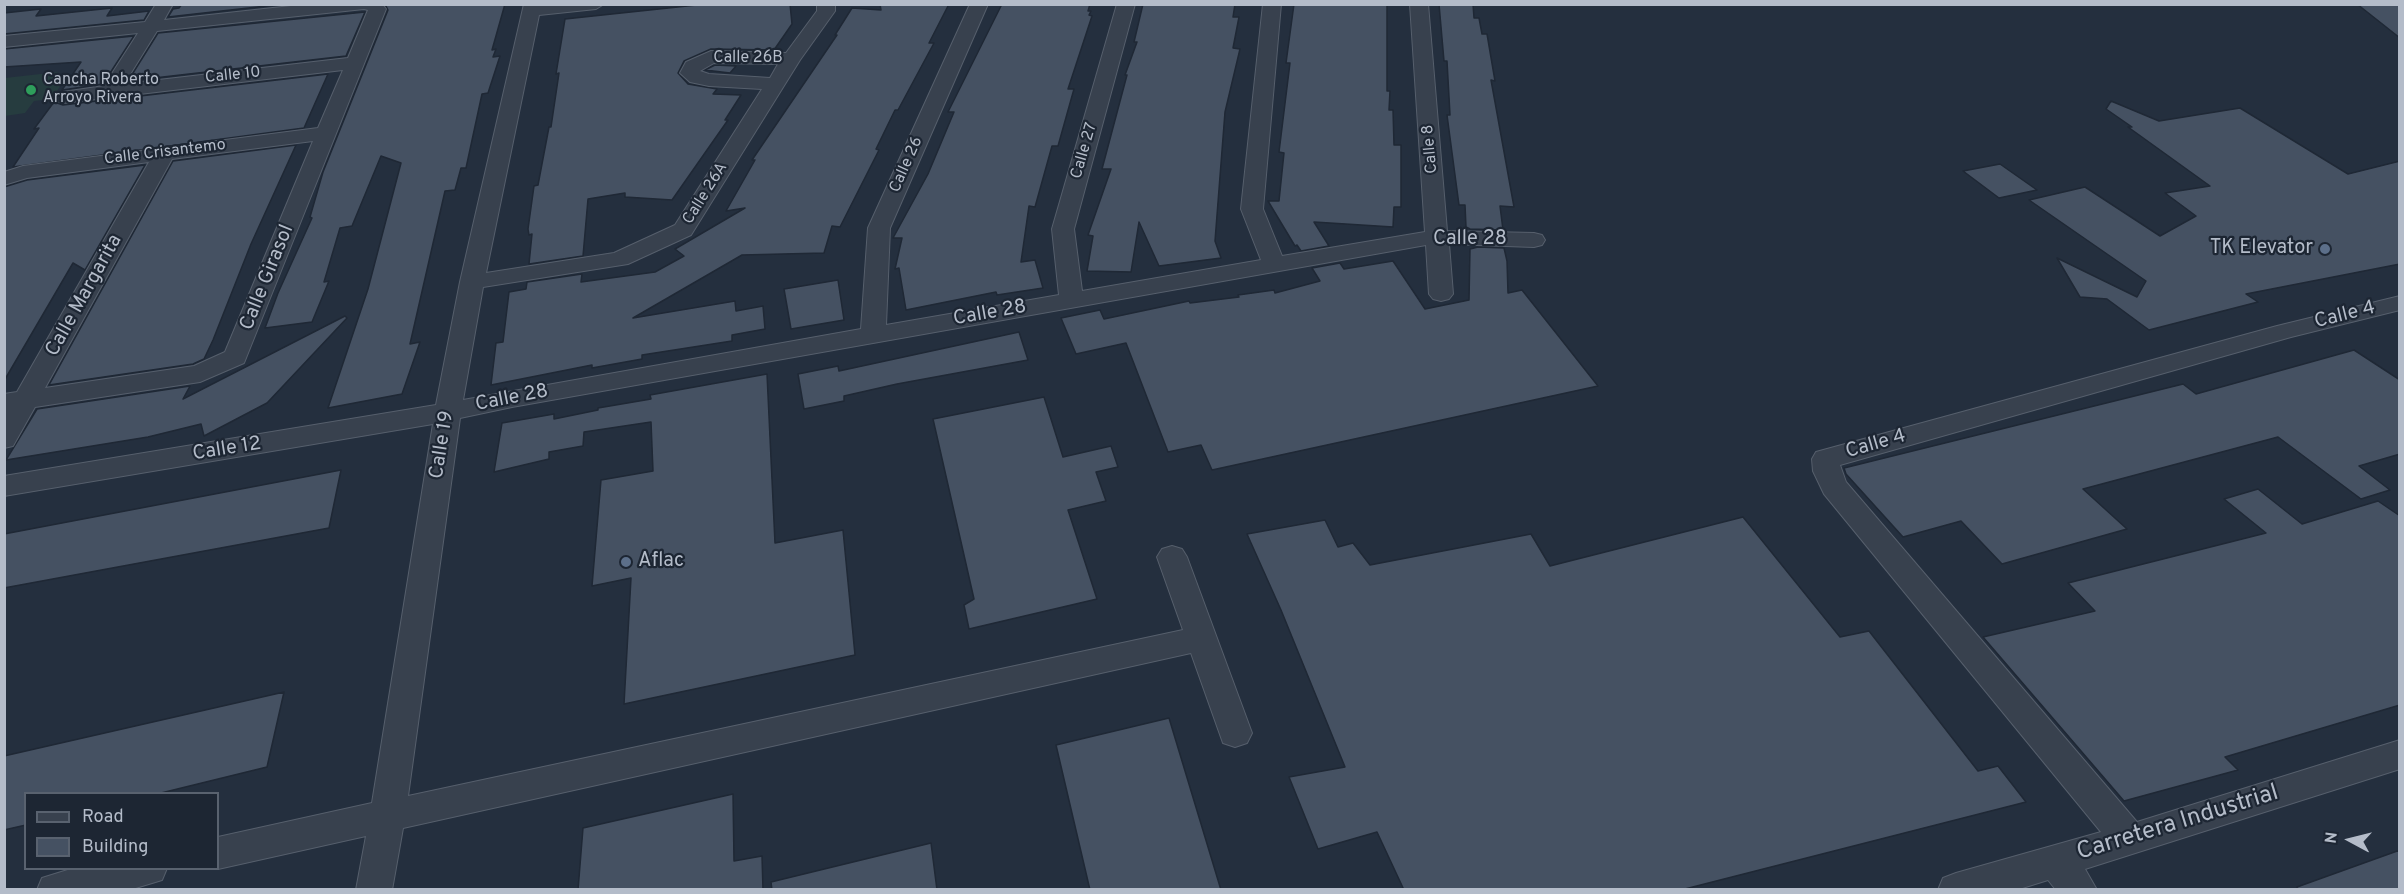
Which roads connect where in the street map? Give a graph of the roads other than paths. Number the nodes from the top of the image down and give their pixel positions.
1 (165, 4) edge
2 (364, 4) edge
3 (370, 4) edge
4 (596, 4) edge
5 (826, 4) edge
6 (979, 4) edge
7 (1126, 4) edge
8 (1272, 4) edge
9 (1419, 4) edge
10 (532, 8) edge
11 (152, 26) junction
12 (11, 42) edge
13 (4, 58) edge
14 (792, 59) junction
15 (355, 63) junction
16 (776, 84) junction
17 (111, 90) junction
18 (63, 97) dead end
19 (327, 133) junction
20 (165, 153) junction
21 (4, 179) edge
22 (1438, 237) junction
23 (1534, 240) dead end
24 (1274, 264) junction
25 (472, 282) junction
26 (1441, 294) dead end
27 (1071, 300) junction
28 (2400, 303) edge
29 (873, 334) junction
30 (16, 401) edge
31 (448, 411) junction
32 (4, 439) edge
33 (4, 486) edge
34 (1172, 557) dead end
35 (1201, 638) junction
36 (1234, 734) dead end
37 (2400, 754) edge
38 (388, 816) junction
39 (2130, 840) junction
40 (219, 853) edge
41 (2056, 862) junction
42 (140, 870) edge
43 (55, 890) edge
44 (374, 890) edge
45 (1956, 890) edge
46 (2079, 890) edge

1 - 11 street
2 - 11 street
3 - 15 street, Calle Girasol
4 - 10 street
5 - 14 street, Calle 26A
6 - 29 street, Calle 26
7 - 27 street, Calle 27
8 - 24 street
9 - 22 street, Calle 8
10 - 25 street, Calle 19
11 - 12 street
11 - 17 street
12 - 13 street
14 - 16 street, Calle 26A
14 - 16 street, Calle 26B
15 - 17 street, Calle 10
15 - 19 street, Calle Girasol
16 - 25 street, Calle 26A
17 - 18 street, Calle 10
19 - 20 street, Calle Crisantemo
19 - 30 street, Calle Girasol
20 - 21 street, Calle Crisantemo
20 - 30 street, Calle Margarita
22 - 23 street, Calle 28
22 - 24 street, Calle 28
22 - 26 street, Calle 8
24 - 27 street, Calle 28
25 - 31 street, Calle 19
27 - 29 street, Calle 28
28 - 39 street, Calle 4
29 - 31 street, Calle 28
30 - 32 street, Calle Margarita
31 - 33 street, Calle 12
31 - 38 street, Calle 19
34 - 35 street
35 - 36 street
35 - 38 street
37 - 39 street, Carretera Industrial
38 - 40 street
38 - 44 street, Calle 19
39 - 41 street, Carretera Industrial
41 - 45 street, Carretera Industrial
41 - 46 street
42 - 43 street

